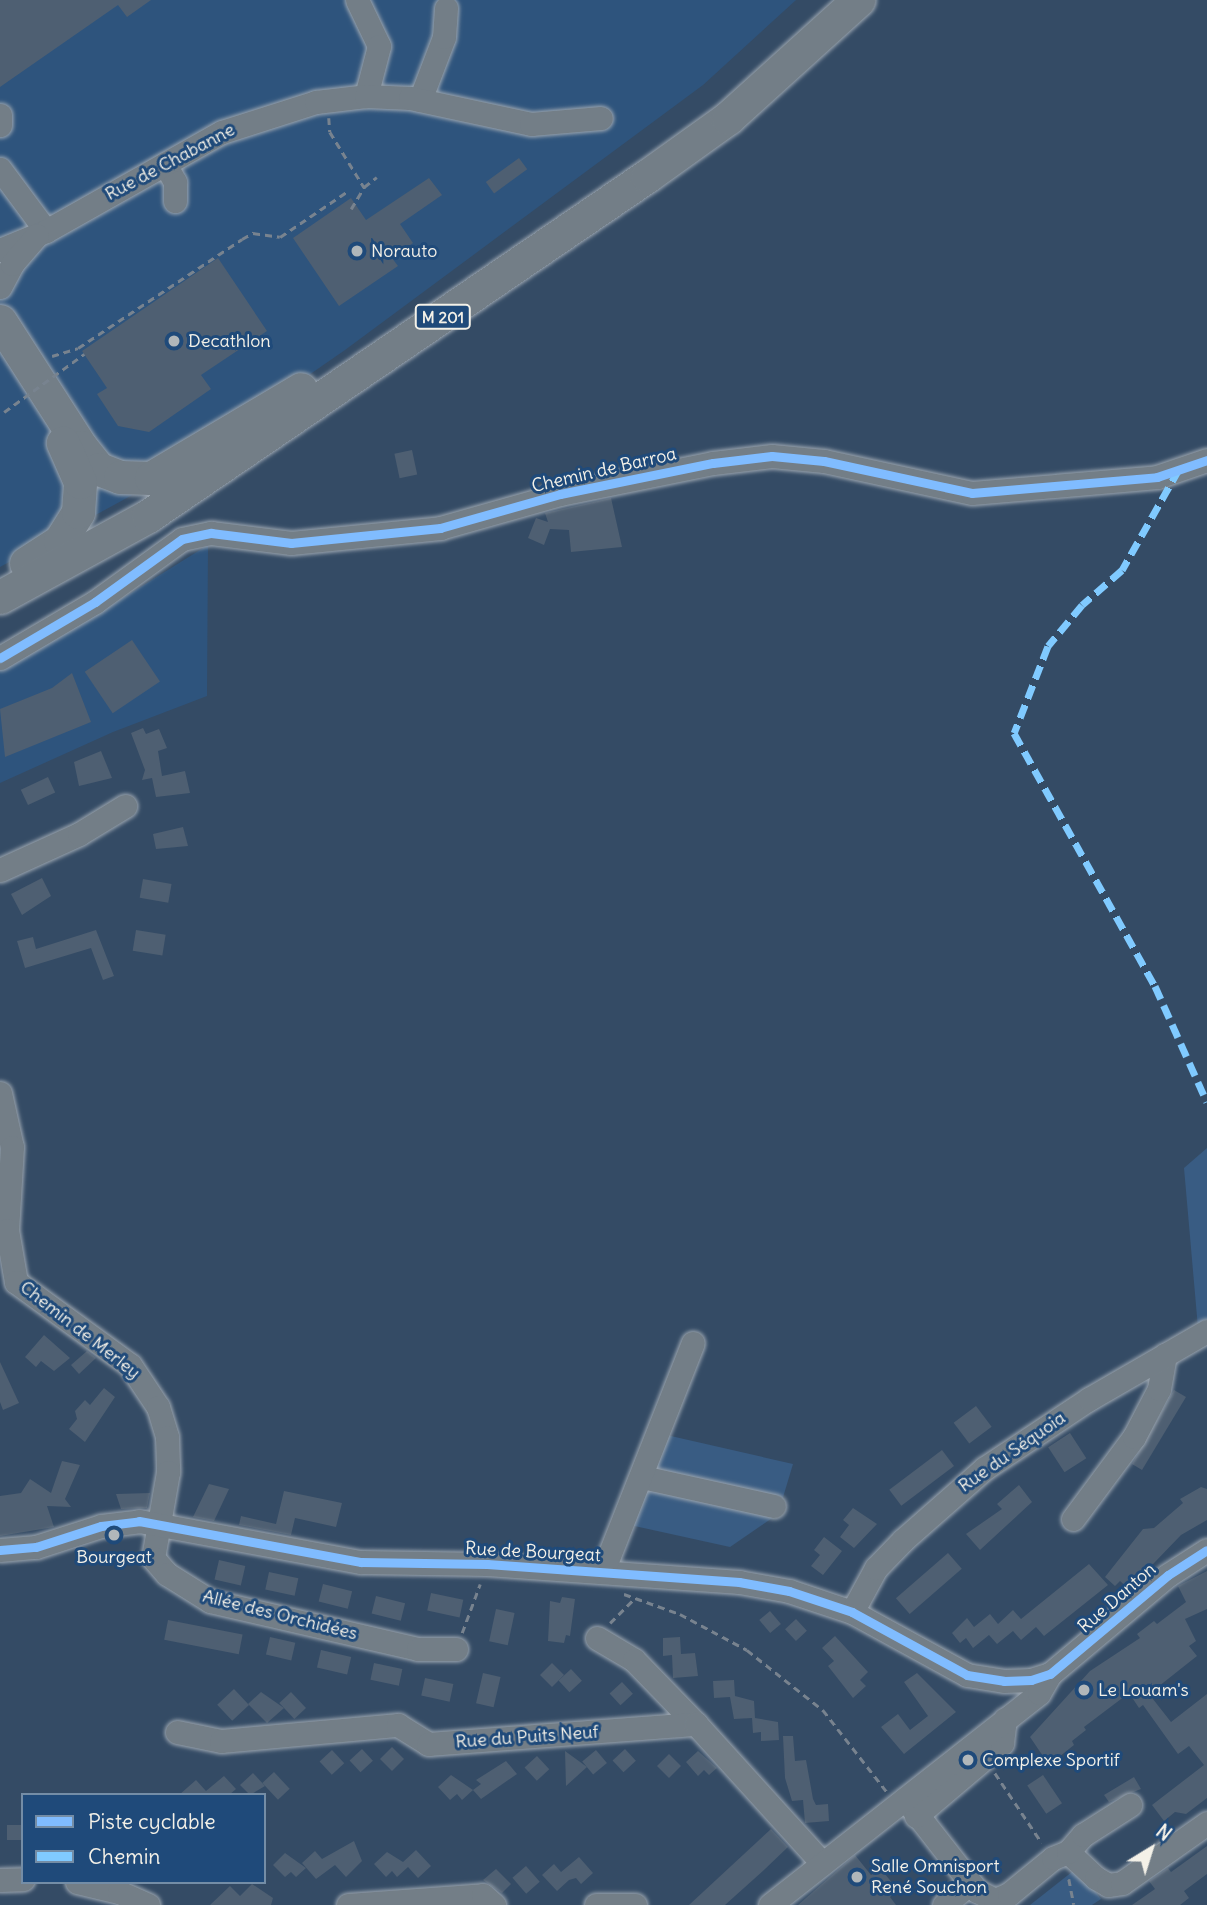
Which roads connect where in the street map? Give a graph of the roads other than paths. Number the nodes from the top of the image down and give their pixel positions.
1 (357, 0) edge
2 (834, 0) edge
3 (858, 0) edge
4 (446, 8) dead end
5 (366, 96) junction
6 (420, 100) junction
7 (0, 115) edge
8 (601, 118) dead end
9 (0, 125) edge
10 (164, 164) junction
11 (0, 169) edge
12 (175, 201) dead end
13 (41, 233) junction
14 (0, 250) edge
15 (0, 288) edge
16 (0, 321) edge
17 (15, 358) edge
18 (348, 368) junction
19 (1207, 460) edge
20 (106, 541) junction
21 (0, 576) edge
22 (0, 584) edge
23 (0, 597) edge
24 (0, 605) edge
25 (0, 658) edge
26 (125, 806) dead end
27 (0, 870) edge
28 (0, 1093) edge
29 (8, 1285) edge
30 (1207, 1331) edge
31 (693, 1343) dead end
32 (1165, 1355) junction
33 (642, 1477) junction
34 (774, 1506) dead end
35 (1073, 1519) dead end
36 (160, 1523) junction
37 (0, 1550) edge
38 (1207, 1550) edge
39 (603, 1571) junction
40 (852, 1612) junction
41 (597, 1638) dead end
42 (456, 1649) road end
43 (1050, 1674) junction
44 (1004, 1719) junction
45 (696, 1724) junction
46 (177, 1732) dead end
47 (1130, 1805) dead end
48 (906, 1807) junction
49 (1207, 1823) edge
50 (1061, 1855) junction
51 (822, 1863) junction
52 (21, 1879) edge
53 (0, 1880) edge
54 (970, 1883) junction
55 (85, 1884) edge
56 (148, 1905) edge
57 (348, 1905) edge
58 (494, 1905) edge
59 (596, 1905) edge
60 (635, 1905) edge
61 (770, 1905) edge
62 (944, 1905) edge

1 - 5 street
2 - 18 highway, M 201
3 - 20 highway, M 201
4 - 6 street
5 - 6 street, Rue de Chabanne
5 - 10 street, Rue de Chabanne
6 - 8 street, Rue de Chabanne
7 - 9 street
10 - 12 street
10 - 13 street, Rue de Chabanne
11 - 13 street
13 - 14 street, Rue de Chabanne
13 - 15 street, Rue de Chabanne
16 - 17 highway
17 - 18 highway
17 - 21 highway
18 - 22 highway, M 201
19 - 25 street, Chemin de Barroa
20 - 23 highway, M 201
20 - 24 highway
26 - 27 street
28 - 29 street, Chemin de Merley
29 - 36 street, Chemin de Merley
30 - 32 street, Rue du Séquoia
31 - 33 street
32 - 35 street
32 - 40 street, Rue du Séquoia
33 - 34 street
33 - 39 street
36 - 37 street, Rue de Bourgeat
36 - 39 street, Rue de Bourgeat
36 - 42 street, Allée des Orchidées
38 - 43 street, Rue Danton
39 - 40 street, Rue de Bourgeat
40 - 43 street, Rue de Bourgeat
41 - 45 street
43 - 44 street, Rue Danton
44 - 48 street, Rue Danton
44 - 48 street
45 - 46 street, Rue du Puits Neuf
45 - 51 street
47 - 50 street
48 - 51 street
48 - 54 street
49 - 50 street
50 - 54 street
51 - 61 street
52 - 53 street
54 - 62 street
55 - 56 street
57 - 58 street
59 - 60 street

